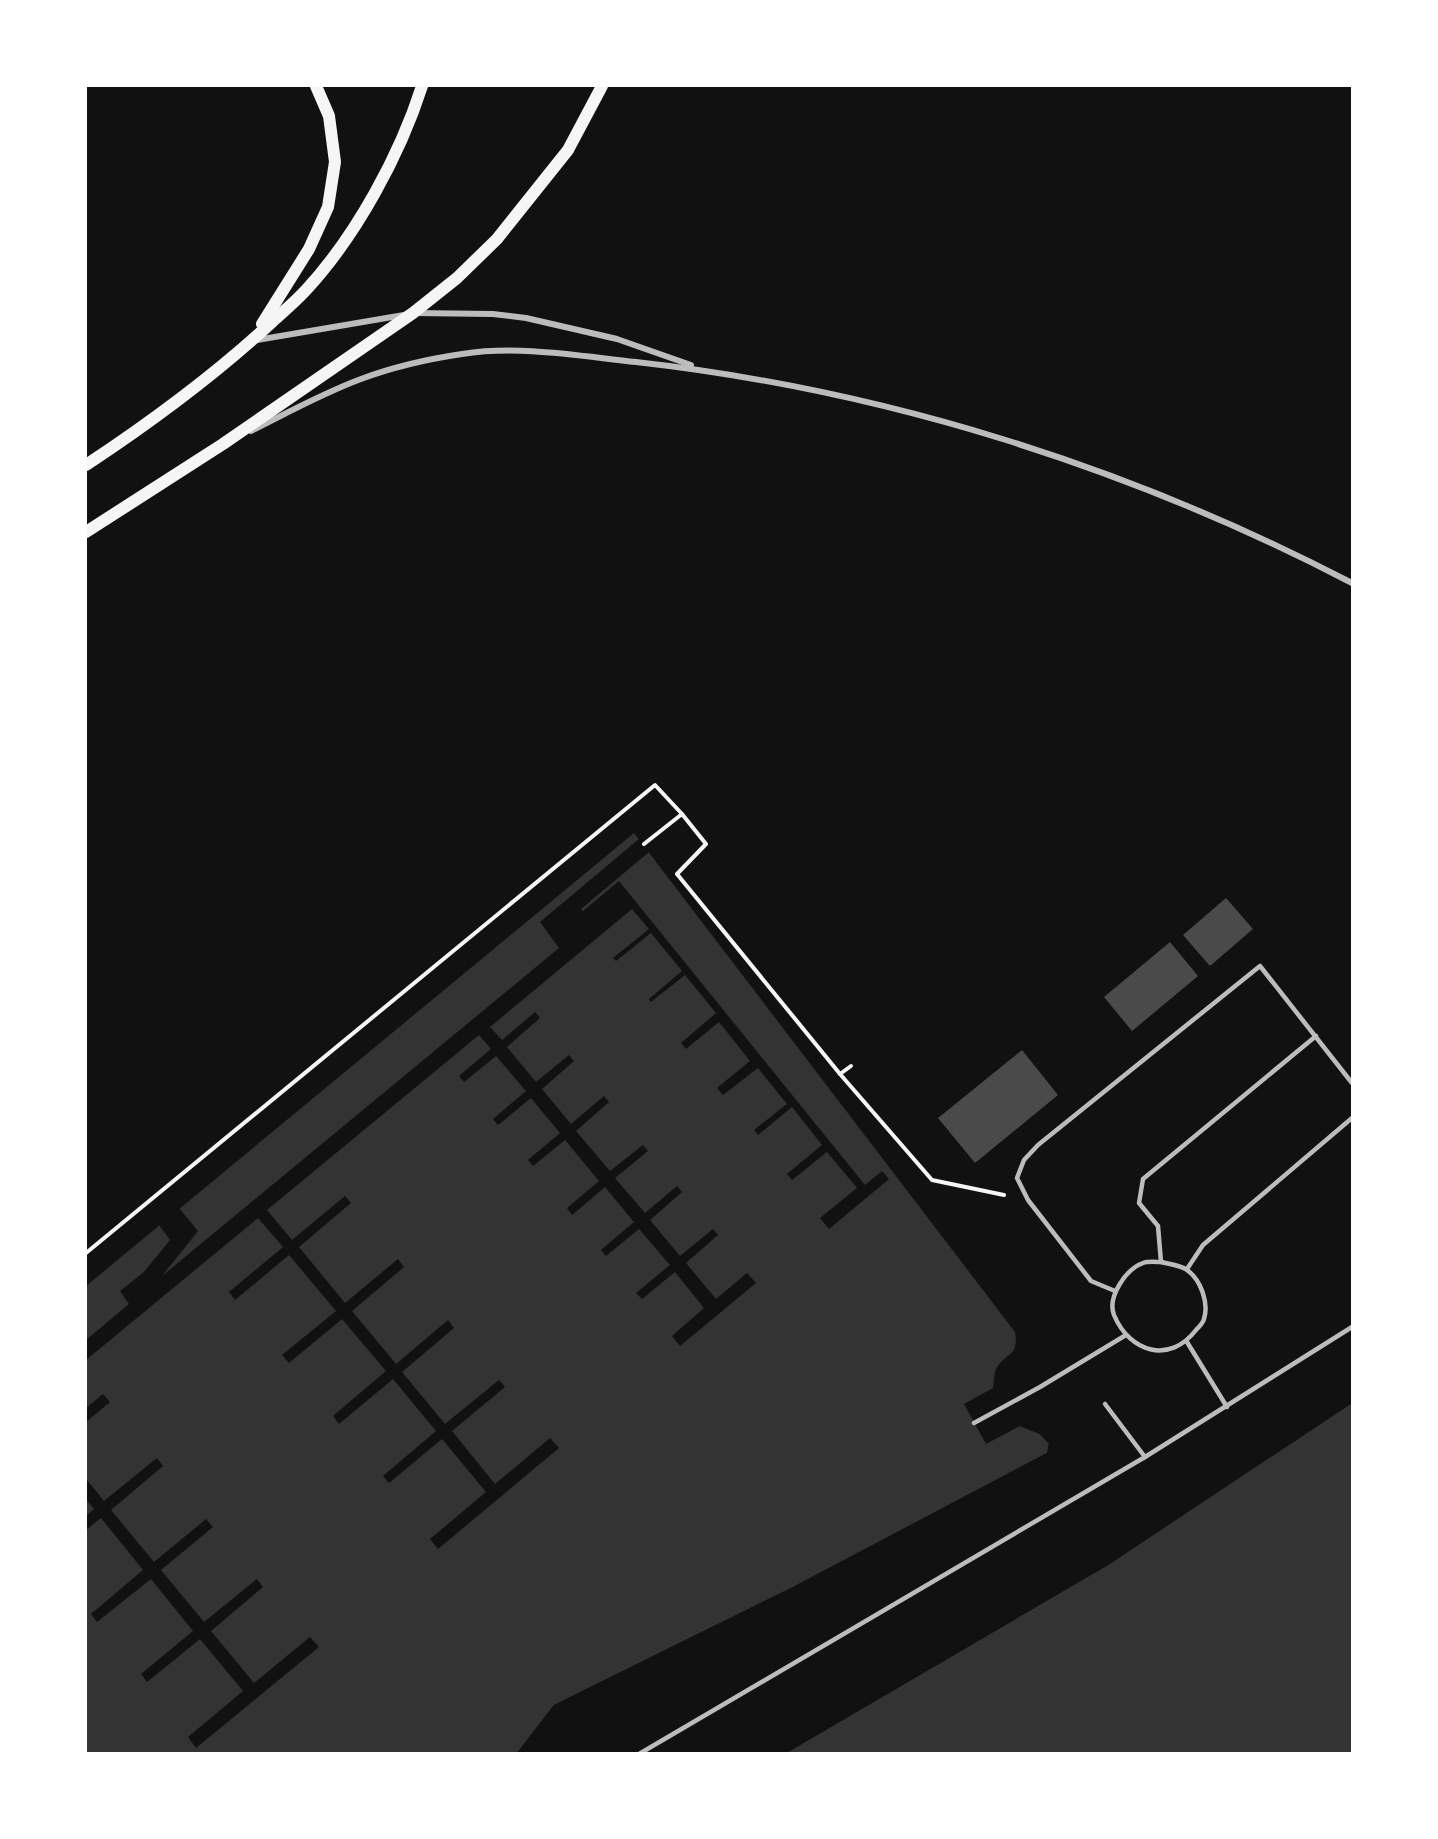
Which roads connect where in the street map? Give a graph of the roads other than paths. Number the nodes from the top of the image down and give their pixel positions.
1 (316, 86) edge
2 (422, 86) edge
3 (602, 86) edge
4 (413, 313) junction
5 (252, 340) junction
6 (708, 370) junction
7 (223, 444) junction
8 (86, 465) edge
9 (86, 532) edge
10 (1353, 583) edge
11 (1316, 1036) junction
12 (1353, 1083) edge
13 (1353, 1118) edge
14 (1161, 1262) junction
15 (1187, 1269) junction
16 (1115, 1291) junction
17 (1353, 1327) edge
18 (1126, 1335) junction
19 (1187, 1342) junction
20 (1105, 1404) dead end
21 (1227, 1407) junction
22 (974, 1423) dead end
23 (1145, 1456) junction
24 (639, 1754) edge

1 - 5 main road
2 - 5 main road
3 - 4 main road
4 - 5 street
4 - 6 street
4 - 7 main road
5 - 8 main road
6 - 7 street
6 - 10 street
7 - 9 main road
11 - 12 lane
11 - 14 lane
11 - 16 lane
13 - 15 lane
14 - 15 lane
14 - 16 lane
15 - 19 lane
16 - 18 lane
17 - 21 lane
18 - 19 lane
18 - 22 lane
19 - 21 lane
20 - 23 lane
21 - 23 lane
23 - 24 lane

